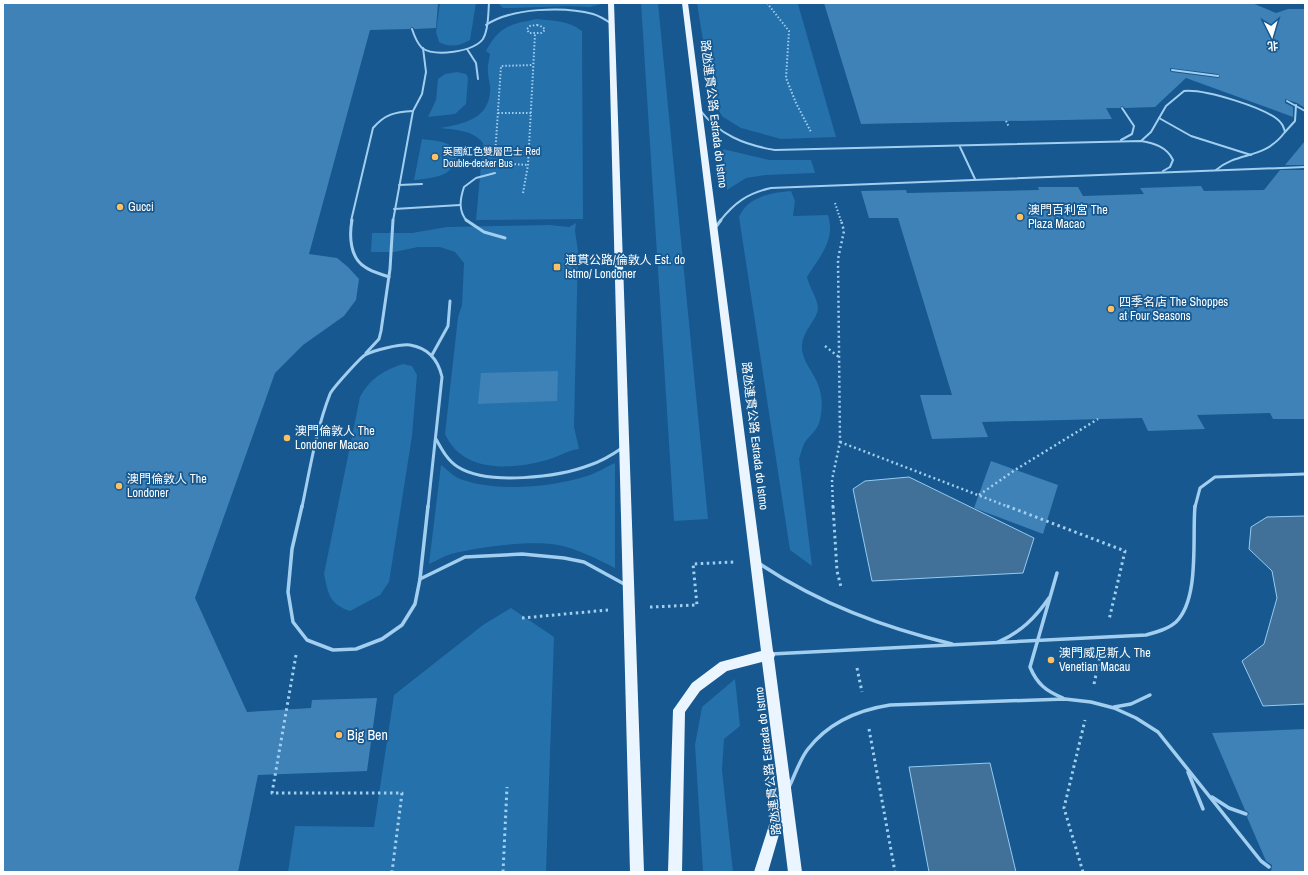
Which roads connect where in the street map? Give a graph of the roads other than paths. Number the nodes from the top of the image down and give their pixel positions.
1 (489, 3) edge
2 (611, 3) edge
3 (685, 3) edge
4 (486, 24) junction
5 (612, 24) junction
6 (412, 29) dead end
7 (423, 48) junction
8 (467, 49) junction
9 (1172, 70) dead end
10 (1218, 76) dead end
11 (478, 79) dead end
12 (1288, 101) dead end
13 (1296, 105) junction
14 (698, 107) junction
15 (1122, 108) dead end
16 (414, 111) junction
17 (1305, 111) edge
18 (1159, 118) junction
19 (1285, 132) junction
20 (1119, 141) junction
21 (1141, 141) junction
22 (960, 147) junction
23 (1253, 155) junction
24 (1305, 167) edge
25 (1216, 170) junction
26 (1161, 172) junction
27 (495, 173) dead end
28 (975, 179) junction
29 (422, 184) dead end
30 (399, 185) junction
31 (460, 205) junction
32 (394, 209) junction
33 (714, 229) junction
34 (505, 238) dead end
35 (389, 277) junction
36 (450, 301) dead end
37 (365, 355) junction
38 (432, 355) junction
39 (436, 439) junction
40 (625, 446) junction
41 (1305, 474) edge
42 (757, 562) junction
43 (1057, 573) dead end
44 (420, 579) junction
45 (629, 587) junction
46 (1052, 595) junction
47 (1037, 641) junction
48 (995, 643) junction
49 (956, 645) junction
50 (769, 654) junction
51 (1150, 695) dead end
52 (1065, 699) junction
53 (1114, 708) junction
54 (1186, 768) junction
55 (785, 793) junction
56 (1210, 796) junction
57 (1203, 809) dead end
58 (1246, 814) dead end
59 (1269, 867) dead end
60 (637, 872) edge
61 (675, 872) edge
62 (761, 872) edge
63 (795, 872) edge

1 - 4 lane
2 - 5 main road
3 - 14 main road, 路氹連貫公路 Estrada do Istmo
4 - 5 lane
4 - 8 lane
5 - 40 main road
6 - 7 lane
7 - 8 lane
7 - 16 lane
8 - 11 lane
9 - 10 lane
12 - 13 lane
13 - 17 lane
13 - 19 lane
14 - 22 lane
14 - 33 main road, 路氹連貫公路 Estrada do Istmo
15 - 20 lane
16 - 30 lane
16 - 35 lane
18 - 19 lane
18 - 21 lane
18 - 23 lane
19 - 23 lane
20 - 21 lane
20 - 22 lane
21 - 26 lane
22 - 28 lane
23 - 25 lane
24 - 25 lane
25 - 26 lane
26 - 28 lane
27 - 31 lane
28 - 33 lane
29 - 30 lane
30 - 32 lane
31 - 32 lane
31 - 34 lane
32 - 35 lane
33 - 42 main road, 路氹連貫公路 Estrada do Istmo
35 - 37 lane
36 - 38 lane
37 - 38 lane
37 - 44 lane
38 - 39 lane
39 - 40 lane
39 - 44 lane
40 - 45 main road
41 - 47 lane
42 - 49 lane
42 - 50 main road, 路氹連貫公路 Estrada do Istmo
43 - 46 lane
44 - 45 lane
45 - 60 main road
46 - 47 lane
46 - 48 lane
47 - 48 lane
47 - 52 lane
48 - 49 lane
49 - 50 lane
50 - 55 main road, 路氹連貫公路 Estrada do Istmo
50 - 61 main road
51 - 53 lane
52 - 53 lane
52 - 55 lane
53 - 54 lane
54 - 56 lane
54 - 57 lane
55 - 62 main road
55 - 63 main road, 路氹連貫公路 Estrada do Istmo
56 - 58 lane
56 - 59 lane

